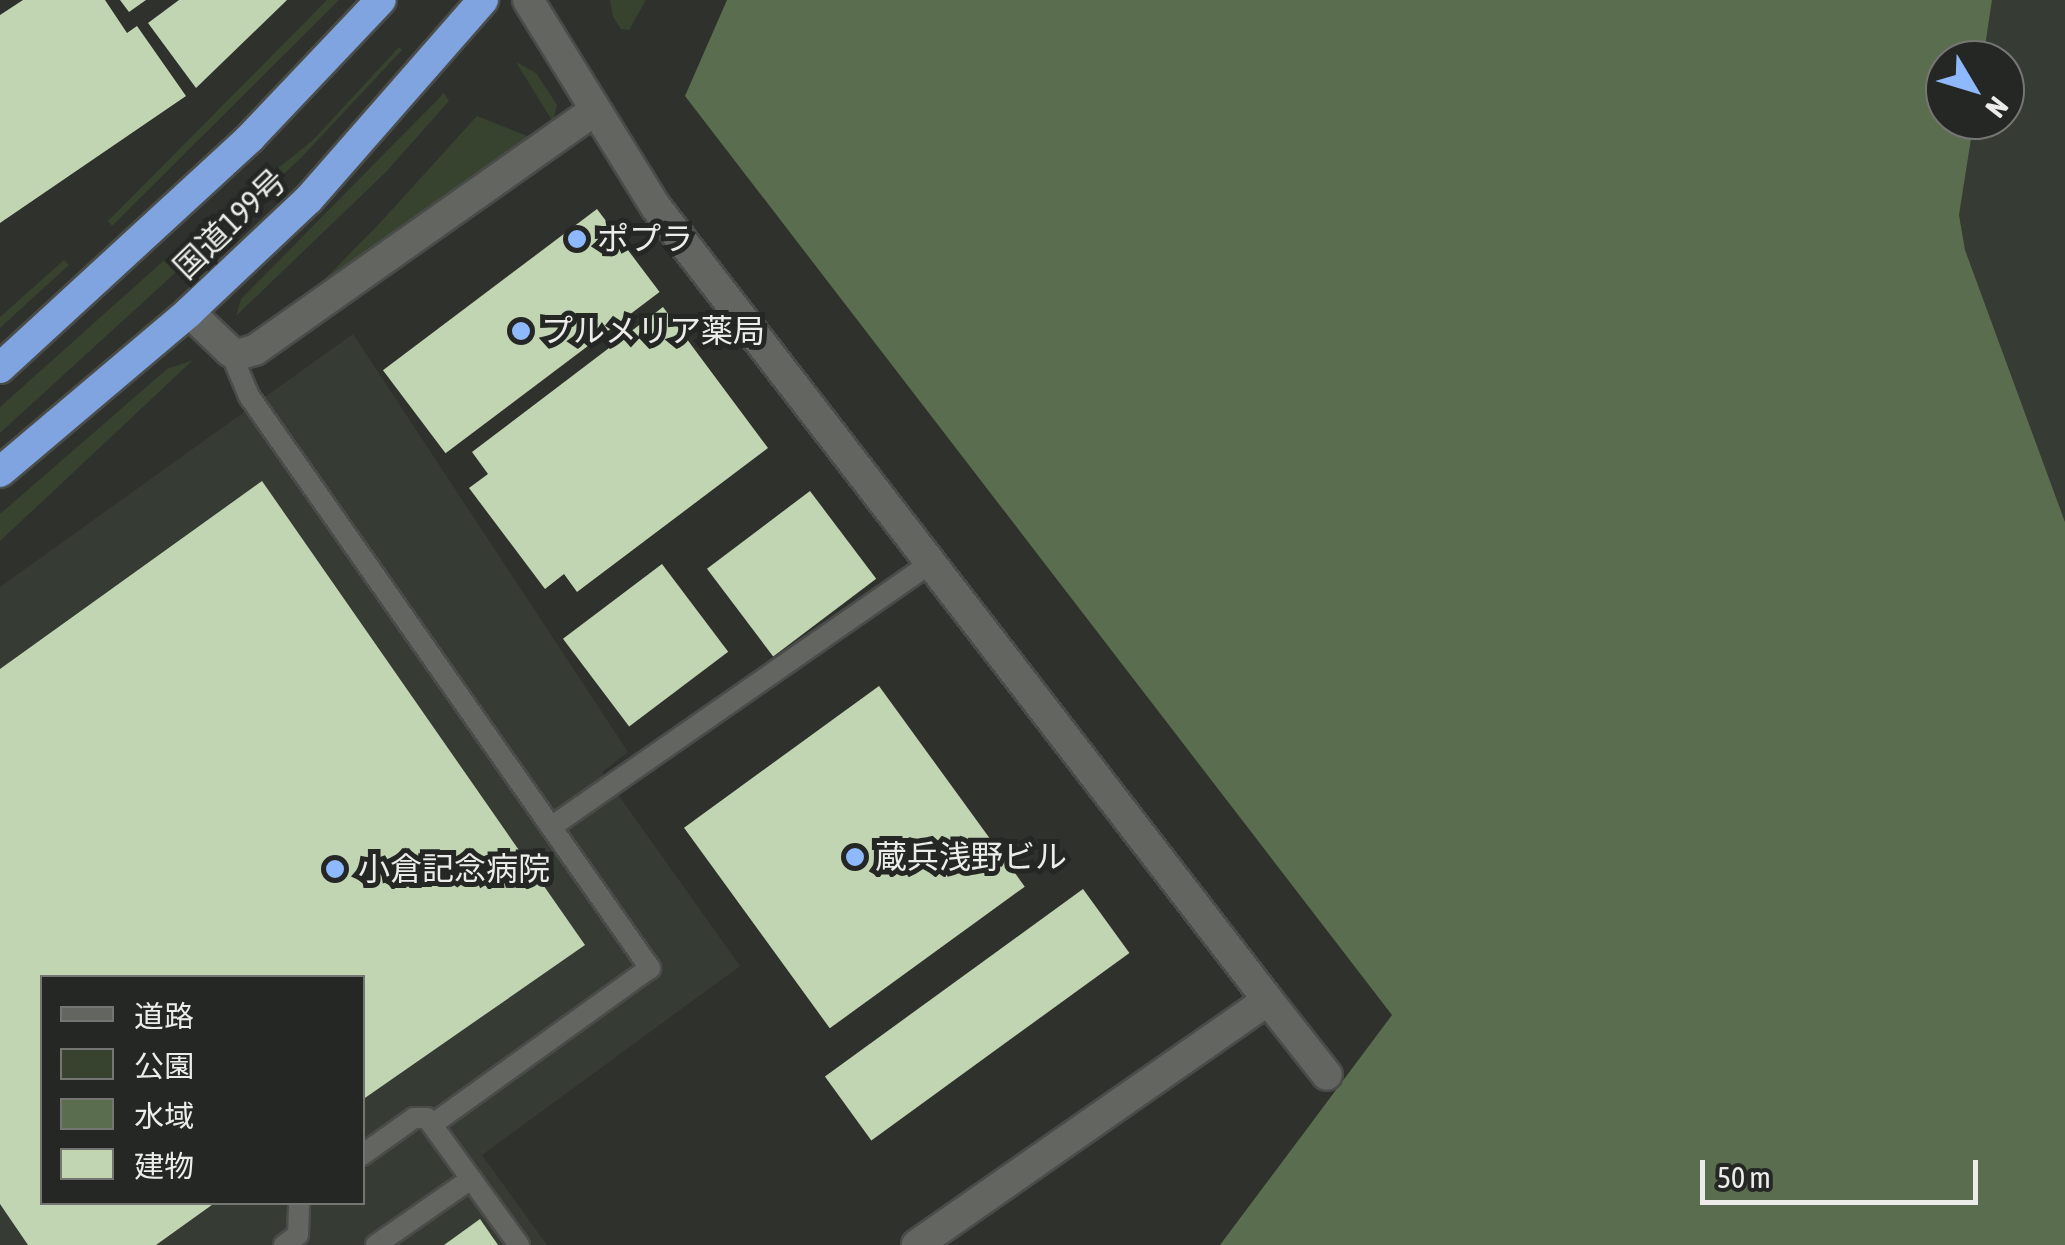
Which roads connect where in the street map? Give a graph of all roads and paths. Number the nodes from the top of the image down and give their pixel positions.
1 (380, 0) edge
2 (483, 0) edge
3 (528, 0) edge
4 (594, 111) junction
5 (189, 312) junction
6 (230, 351) junction
7 (0, 368) edge
8 (0, 472) edge
9 (931, 564) junction
10 (551, 826) junction
11 (1268, 1000) junction
12 (1327, 1075) dead end
13 (433, 1124) junction
14 (365, 1153) edge
15 (471, 1179) junction
16 (299, 1205) edge
17 (296, 1242) edge
18 (376, 1245) edge
19 (519, 1245) edge
20 (917, 1245) edge

1 - 7 highway, 国道199号
2 - 5 highway, 国道199号
3 - 4 street
4 - 6 street
4 - 9 street
5 - 6 street
5 - 8 highway, 国道199号
6 - 10 lane
9 - 10 lane
9 - 11 street
10 - 13 lane
11 - 12 street
11 - 20 street
13 - 14 lane
13 - 15 lane
15 - 18 lane
15 - 19 lane
16 - 17 lane

